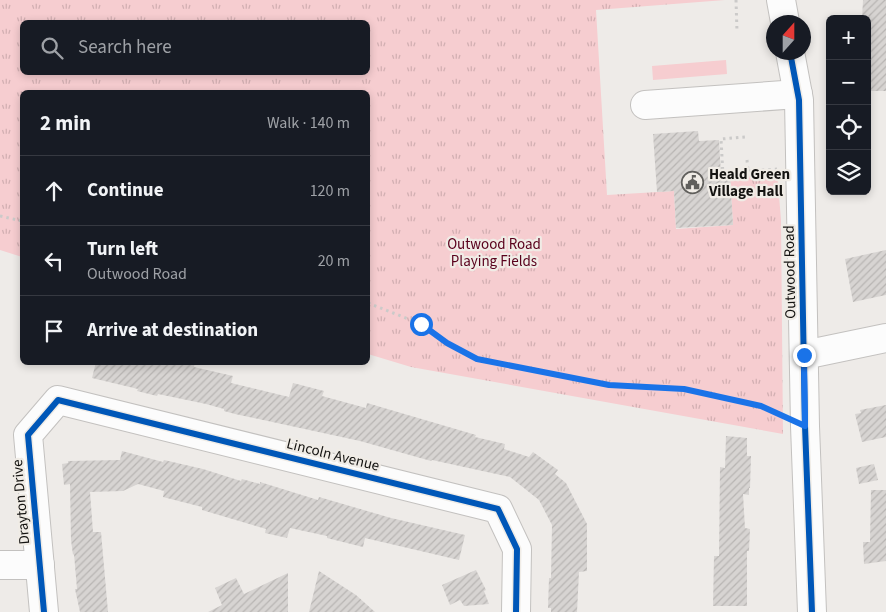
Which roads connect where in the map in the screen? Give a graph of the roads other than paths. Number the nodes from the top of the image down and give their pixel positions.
1 (781, 0) edge
2 (784, 15) edge
3 (792, 60) edge
4 (798, 94) junction
5 (645, 105) dead end
6 (886, 338) edge
7 (804, 355) junction
8 (58, 400) joint
9 (0, 565) edge
10 (40, 565) junction
11 (44, 612) edge
12 (516, 612) edge
13 (812, 612) edge

1 - 2 street
3 - 4 street, Outwood Road
4 - 5 street
4 - 7 street, Outwood Road
6 - 7 street
7 - 13 street, Outwood Road
8 - 10 street, Drayton Drive
8 - 12 street, Lincoln Avenue
9 - 10 street
10 - 11 street, Drayton Drive

